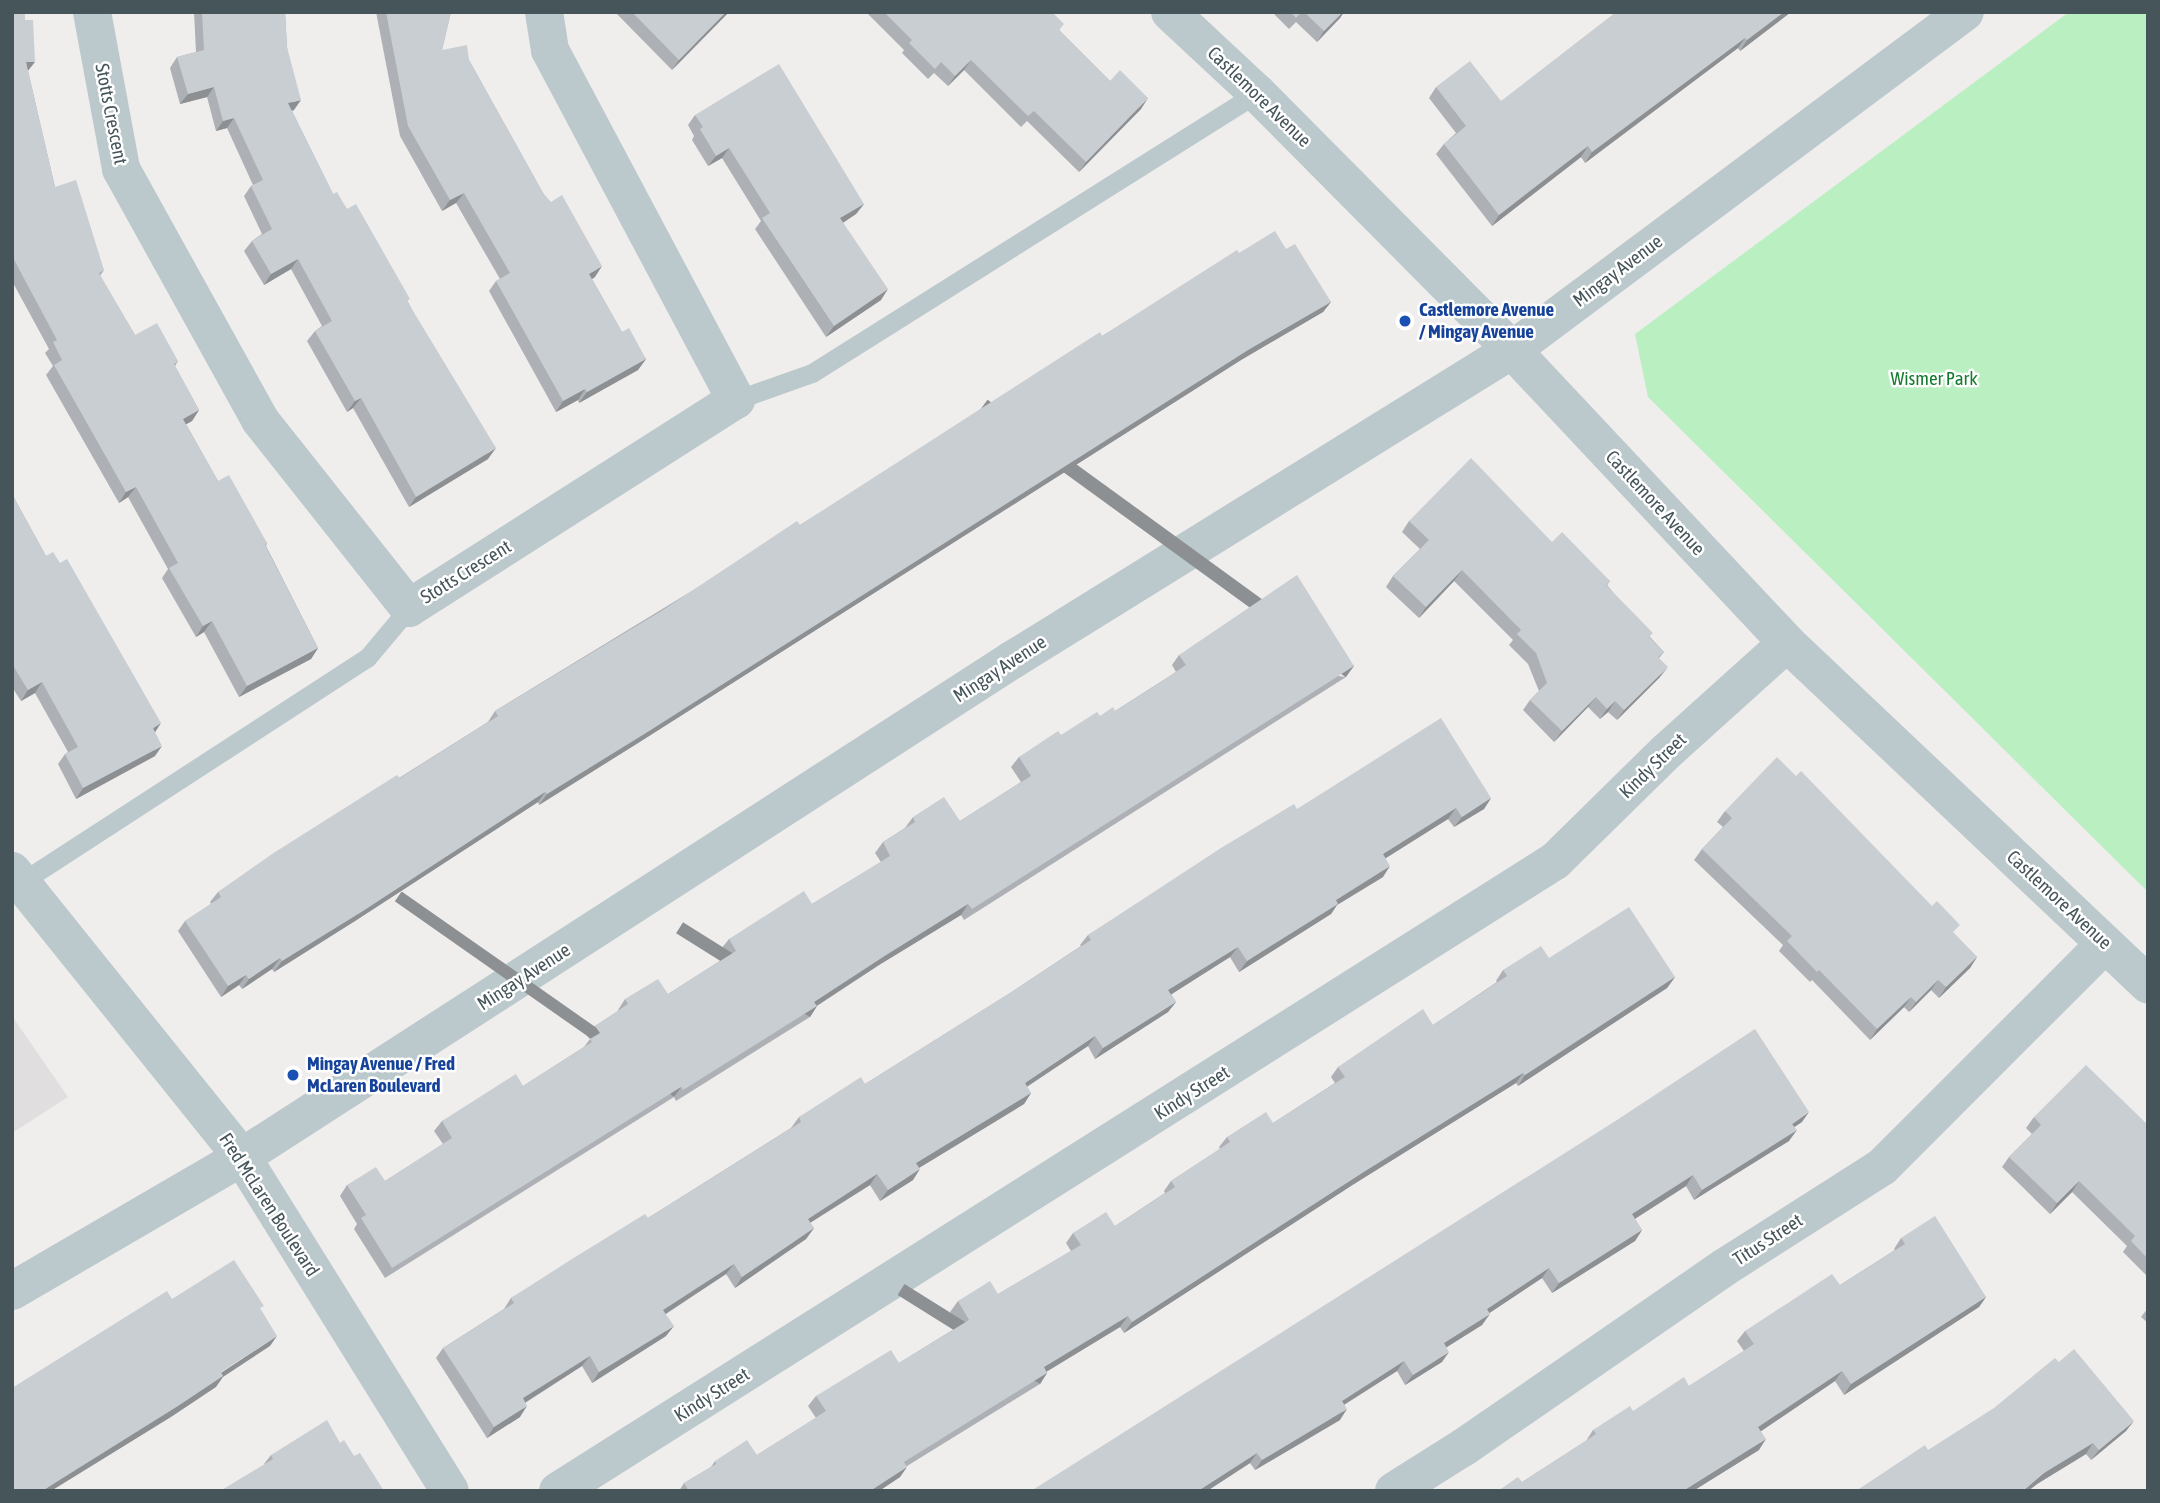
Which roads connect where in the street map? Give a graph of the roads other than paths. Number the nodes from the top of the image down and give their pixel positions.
1 (92, 12) edge
2 (544, 12) edge
3 (1170, 12) edge
4 (1965, 12) edge
5 (1256, 93) junction
6 (1512, 350) junction
7 (736, 400) junction
8 (409, 608) junction
9 (1787, 643) junction
10 (16, 877) edge
11 (2105, 944) junction
12 (2148, 984) edge
13 (242, 1157) junction
14 (12, 1291) edge
15 (450, 1491) edge
16 (558, 1491) edge
17 (1394, 1491) edge

1 - 8 street, Stotts Crescent
2 - 7 street
3 - 5 street, Castlemore Avenue
4 - 6 street, Mingay Avenue
5 - 6 street, Castlemore Avenue
5 - 7 lane
6 - 9 street, Castlemore Avenue
6 - 13 street, Mingay Avenue
7 - 8 street, Stotts Crescent
8 - 10 lane
9 - 11 street, Castlemore Avenue
9 - 16 street, Kindy Street
10 - 13 street, Fred McLaren Boulevard
11 - 12 street, Castlemore Avenue
11 - 17 street, Titus Street
13 - 14 street, Mingay Avenue
13 - 15 street, Fred McLaren Boulevard

